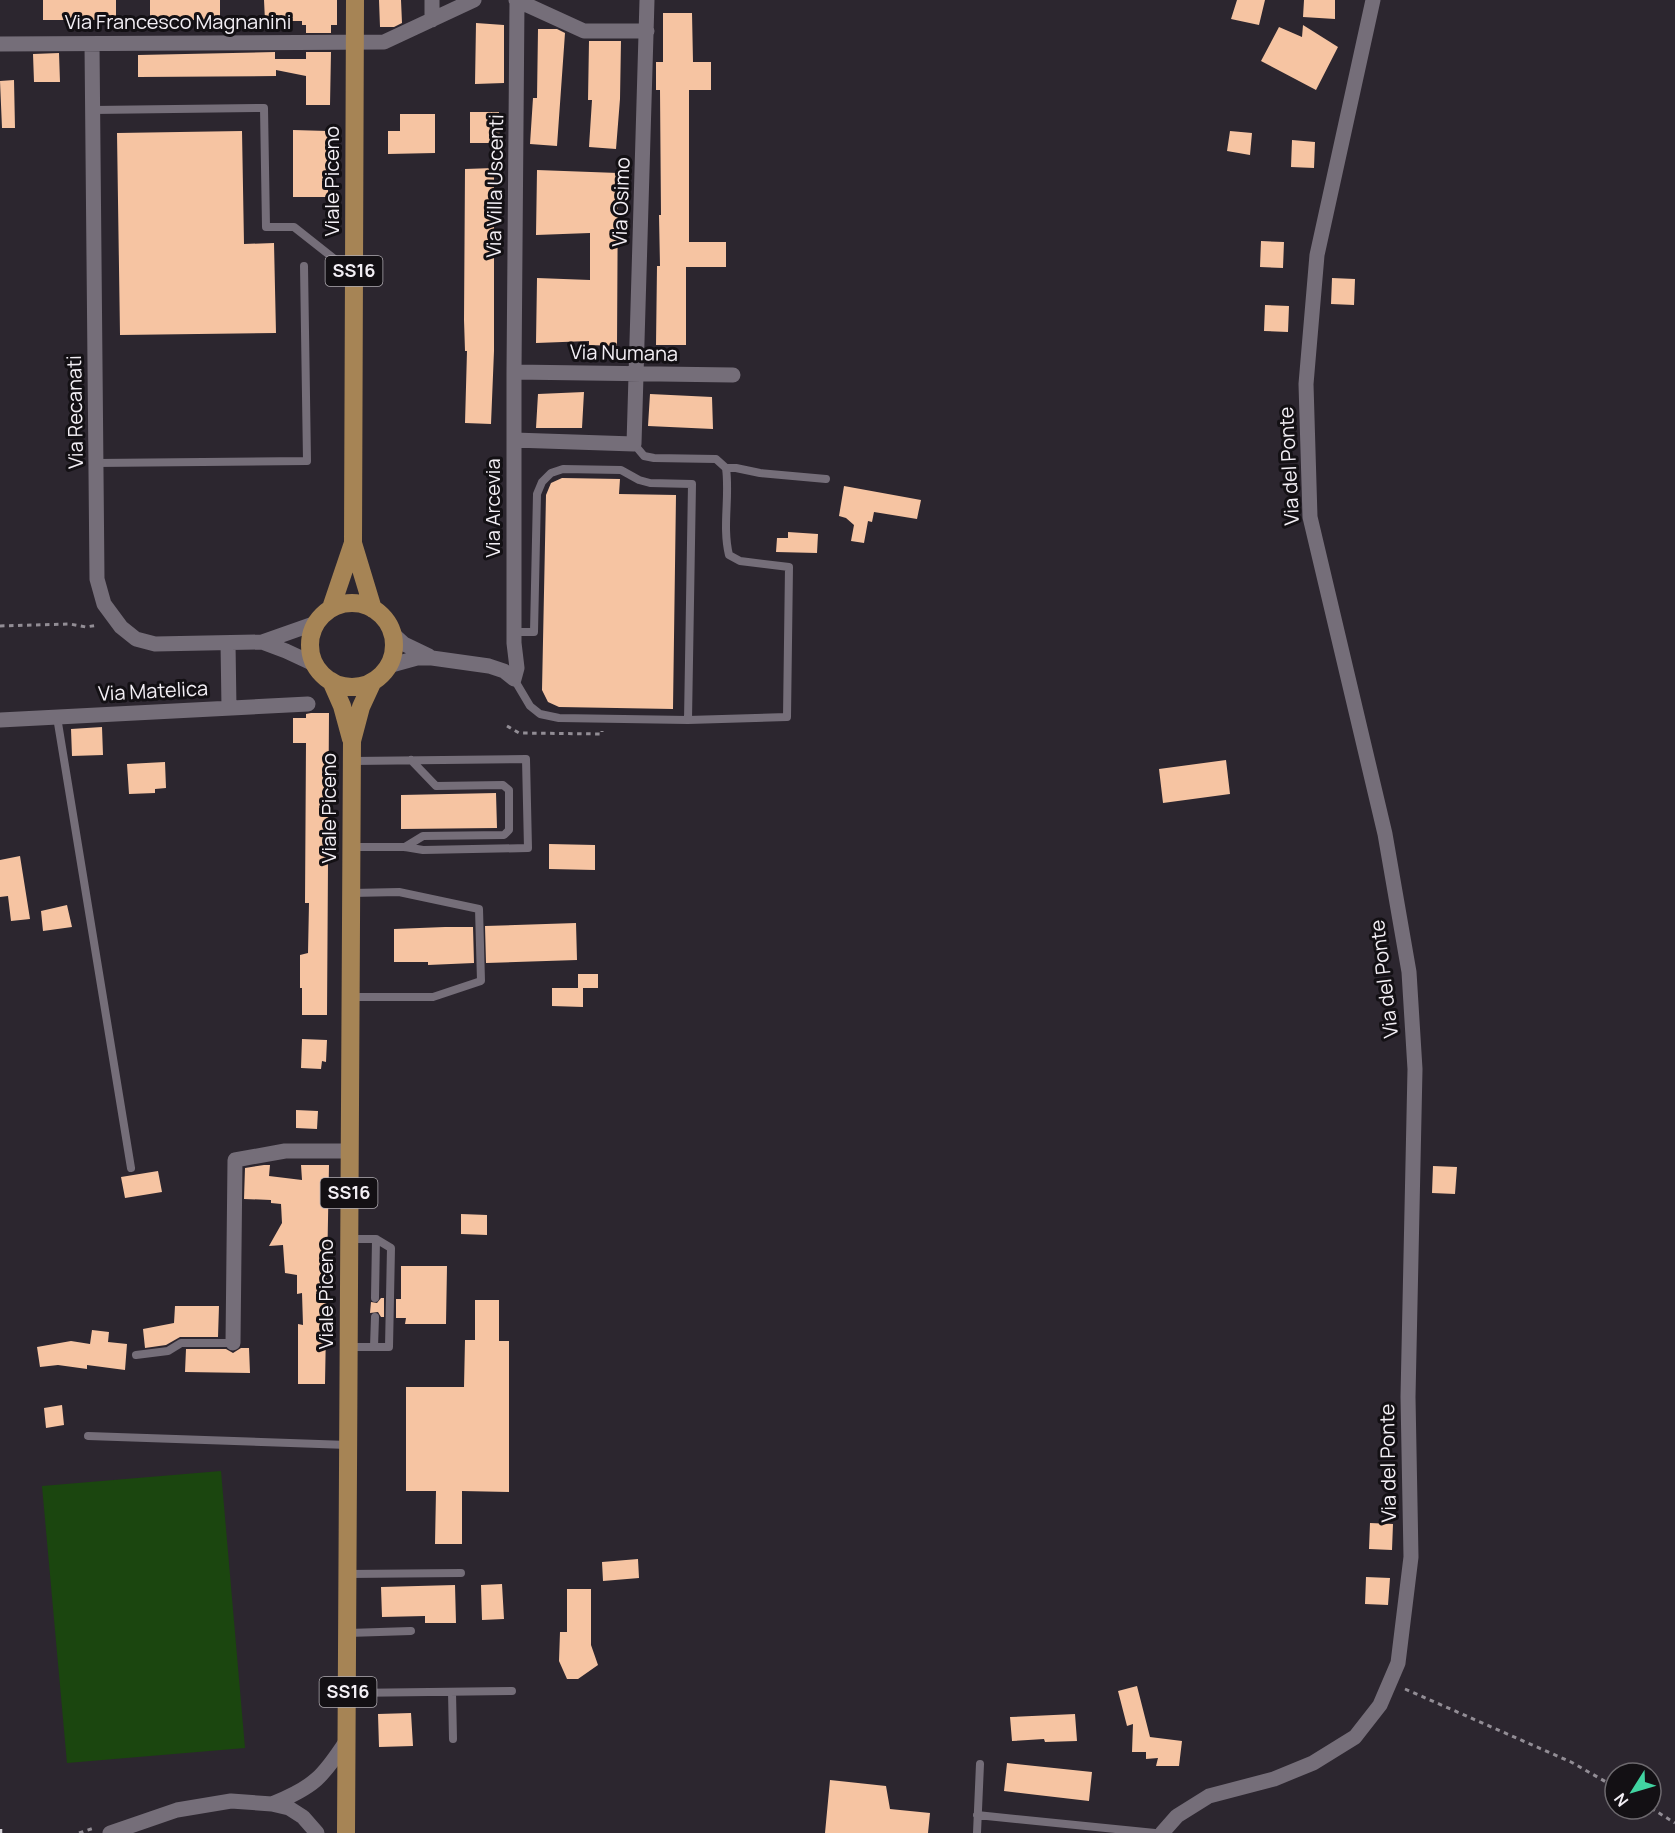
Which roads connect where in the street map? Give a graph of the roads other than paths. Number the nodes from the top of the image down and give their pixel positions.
1 (356, 0) edge
2 (432, 0) edge
3 (474, 0) edge
4 (517, 0) edge
5 (647, 0) edge
6 (1373, 0) edge
7 (432, 20) junction
8 (646, 31) junction
9 (355, 42) junction
10 (0, 44) edge
11 (92, 44) junction
12 (93, 110) junction
13 (304, 266) dead end
14 (354, 274) junction
15 (514, 372) junction
16 (637, 375) junction
17 (733, 375) dead end
18 (514, 440) junction
19 (634, 444) junction
20 (96, 463) junction
21 (726, 468) junction
22 (826, 479) dead end
23 (353, 543) junction
24 (331, 608) junction
25 (373, 609) junction
26 (316, 624) junction
27 (393, 634) junction
28 (514, 638) junction
29 (262, 642) junction
30 (228, 643) junction
31 (432, 658) junction
32 (316, 665) junction
33 (388, 666) junction
34 (489, 666) junction
35 (514, 679) junction
36 (331, 681) junction
37 (373, 681) junction
38 (308, 704) dead end
39 (229, 708) junction
40 (57, 717) junction
41 (0, 720) edge
42 (688, 720) junction
43 (352, 741) junction
44 (411, 760) junction
45 (351, 761) junction
46 (351, 847) junction
47 (405, 847) junction
48 (351, 893) junction
49 (350, 997) junction
50 (350, 1151) junction
51 (131, 1168) dead end
52 (349, 1239) junction
53 (376, 1239) junction
54 (375, 1298) dead end
55 (375, 1317) dead end
56 (234, 1343) joint
57 (348, 1347) junction
58 (374, 1347) junction
59 (136, 1355) dead end
60 (88, 1436) dead end
61 (348, 1445) junction
62 (461, 1573) dead end
63 (348, 1574) junction
64 (411, 1631) dead end
65 (348, 1632) junction
66 (512, 1691) dead end
67 (453, 1692) junction
68 (348, 1693) junction
69 (453, 1739) dead end
70 (348, 1740) junction
71 (980, 1764) dead end
72 (272, 1804) junction
73 (977, 1815) junction
74 (110, 1833) edge
75 (317, 1833) edge
76 (346, 1833) edge
77 (976, 1833) edge
78 (1155, 1833) edge
79 (1162, 1833) edge

1 - 9 main road, Viale Piceno / SS16
2 - 7 street
3 - 7 street, Via Francesco Magnanini
4 - 8 street
4 - 15 street, Via Villa Uscenti
5 - 8 street, Via Osimo
6 - 79 street, Via del Ponte
7 - 9 street, Via Francesco Magnanini
8 - 16 street, Via Osimo
9 - 11 street, Via Francesco Magnanini
9 - 14 main road, Viale Piceno / SS16
10 - 11 street, Via Francesco Magnanini
11 - 12 street, Via Recanati
12 - 14 lane
12 - 20 street, Via Recanati
13 - 20 lane
14 - 23 main road, Viale Piceno / SS16
15 - 16 street, Via Numana
15 - 18 street, Via Arcevia
16 - 17 street, Via Numana
16 - 19 street, Via Osimo
18 - 19 street
18 - 28 street, Via Arcevia
19 - 21 lane
20 - 30 street, Via Recanati
21 - 22 lane
21 - 42 lane
23 - 24 main road, Viale Piceno / SS16
23 - 25 main road, Viale Piceno / SS16
24 - 25 main road
24 - 26 main road, Viale Piceno / SS16
25 - 27 main road, Viale Piceno / SS16
26 - 29 street, Via Recanati
26 - 32 main road
27 - 31 street
27 - 33 main road
28 - 34 street
28 - 35 street, Via Arcevia
28 - 42 lane
29 - 30 street, Via Recanati
29 - 32 street, Via Recanati
30 - 39 street
31 - 33 street
31 - 34 street
32 - 36 main road, Viale Piceno / SS16
33 - 37 main road, Viale Piceno / SS16
34 - 35 street
35 - 42 lane
36 - 37 main road
36 - 43 main road, Viale Piceno / SS16
37 - 43 main road, Viale Piceno / SS16
38 - 39 street, Via Matelica
39 - 40 street, Via Matelica
40 - 41 street, Via Matelica
40 - 51 lane
43 - 45 main road, Viale Piceno / SS16
44 - 45 lane
44 - 47 lane
44 - 47 lane
45 - 46 main road, Viale Piceno / SS16
46 - 47 lane
46 - 48 main road, Viale Piceno / SS16
48 - 49 main road, Viale Piceno / SS16
48 - 49 lane
49 - 50 main road, Viale Piceno / SS16
50 - 52 main road, Viale Piceno / SS16
50 - 56 street
52 - 53 lane
52 - 57 main road, Viale Piceno / SS16
53 - 54 lane
53 - 58 lane
55 - 58 lane
56 - 59 lane
57 - 58 lane
57 - 61 main road, Viale Piceno / SS16
60 - 61 lane
61 - 63 main road, Viale Piceno / SS16
62 - 63 lane
63 - 65 main road, Viale Piceno / SS16
64 - 65 lane
65 - 68 main road, Viale Piceno / SS16
66 - 67 lane
67 - 68 lane
67 - 69 lane
68 - 70 main road, Viale Piceno / SS16
70 - 72 street
70 - 76 main road, Viale Piceno / SS16
71 - 73 lane
72 - 74 street
72 - 75 street
73 - 77 lane
73 - 78 lane

